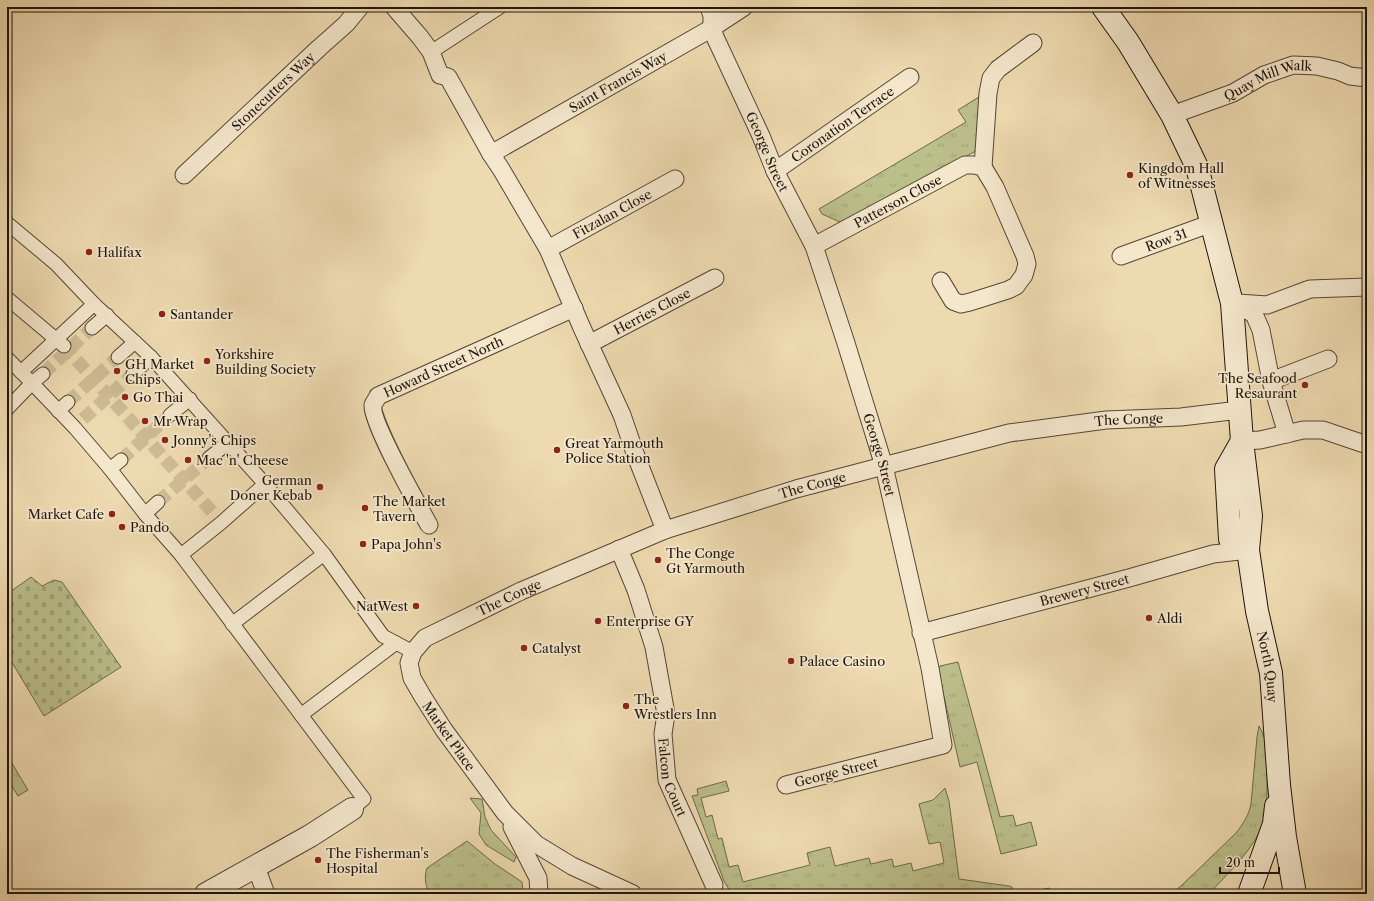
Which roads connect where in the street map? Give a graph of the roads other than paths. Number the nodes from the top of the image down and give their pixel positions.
1 (360, 7) edge
2 (394, 7) edge
3 (500, 7) edge
4 (709, 7) edge
5 (744, 7) edge
6 (1103, 7) edge
7 (712, 28) junction
8 (1033, 43) dead end
9 (431, 52) junction
10 (910, 77) dead end
11 (1367, 78) edge
12 (1172, 114) junction
13 (492, 154) junction
14 (983, 167) junction
15 (776, 171) junction
16 (184, 175) dead end
17 (675, 178) dead end
18 (7, 223) edge
19 (1212, 223) junction
20 (814, 246) junction
21 (548, 249) junction
22 (1121, 256) dead end
23 (715, 278) dead end
24 (941, 281) dead end
25 (1367, 287) edge
26 (7, 298) edge
27 (1232, 303) junction
28 (94, 304) junction
29 (574, 308) junction
30 (106, 315) junction
31 (92, 328) tunnel mouth
32 (135, 342) junction
33 (60, 343) junction
34 (589, 344) junction
35 (118, 357) tunnel mouth
36 (151, 357) junction
37 (7, 358) edge
38 (1328, 359) dead end
39 (21, 372) junction
40 (43, 374) tunnel mouth
41 (133, 374) tunnel mouth
42 (1271, 381) junction
43 (32, 383) junction
44 (190, 399) junction
45 (68, 402) tunnel mouth
46 (7, 409) edge
47 (1239, 410) junction
48 (58, 411) junction
49 (170, 416) tunnel mouth
50 (1287, 434) junction
51 (1242, 441) junction
52 (228, 442) junction
53 (1367, 446) edge
54 (209, 458) tunnel mouth
55 (121, 460) tunnel mouth
56 (884, 466) junction
57 (110, 469) junction
58 (265, 484) junction
59 (158, 502) tunnel mouth
60 (145, 514) junction
61 (429, 525) dead end
62 (665, 530) junction
63 (619, 550) junction
64 (1248, 550) junction
65 (324, 554) junction
66 (181, 555) junction
67 (232, 624) junction
68 (921, 633) junction
69 (396, 643) junction
70 (413, 652) junction
71 (301, 715) junction
72 (786, 785) dead end
73 (1279, 785) junction
74 (352, 809) joint
75 (505, 813) junction
76 (256, 867) junction
77 (714, 885) dead end
78 (206, 894) edge
79 (266, 894) edge
80 (539, 894) edge
81 (633, 894) edge
82 (1249, 894) edge
83 (1295, 894) edge

1 - 16 street, Stonecutters Way
2 - 9 street
3 - 9 street
4 - 7 street, George Street
5 - 7 street, Saint Francis Way
6 - 12 main road, North Quay
7 - 13 street, Saint Francis Way
7 - 15 street, George Street
8 - 14 street
9 - 13 street
10 - 15 street, Coronation Terrace
11 - 12 street, Quay Mill Walk
12 - 19 main road, North Quay
13 - 21 street
14 - 20 street, Patterson Close
14 - 24 street
15 - 20 street, George Street
17 - 21 street, Fitzalan Close
18 - 28 street
19 - 22 street, Row 31
19 - 27 main road, North Quay
20 - 56 street, George Street
21 - 29 street
23 - 34 street, Herries Close
25 - 27 street
26 - 33 street
27 - 42 street
27 - 47 main road, North Quay
28 - 30 street
28 - 33 street
29 - 34 street
29 - 61 street, Howard Street North
30 - 31 street
30 - 32 street
32 - 35 street
32 - 36 street
33 - 39 street
34 - 62 street
36 - 41 street
36 - 44 street
37 - 39 street
38 - 42 street
39 - 43 street
40 - 43 street
42 - 50 street
43 - 46 street
43 - 48 street
44 - 49 street
44 - 52 street
45 - 48 street
47 - 51 main road, North Quay
47 - 56 street, The Conge
48 - 57 street
50 - 51 street
50 - 53 street
51 - 64 main road, North Quay
52 - 54 street
52 - 58 street
55 - 57 street
56 - 62 street, The Conge
56 - 68 street, George Street
57 - 60 street
58 - 65 street
58 - 66 street
59 - 60 street
60 - 66 street
62 - 63 street, The Conge
63 - 70 street, The Conge
63 - 77 street, Falcon Court
64 - 68 street, Brewery Street
64 - 73 main road, North Quay
65 - 67 street
65 - 69 street
66 - 67 street
67 - 71 street
68 - 72 street, George Street
69 - 70 street
69 - 71 street
70 - 75 street, Market Place
71 - 74 street
73 - 82 main road, North Quay
73 - 83 main road, North Quay
74 - 76 main road
75 - 80 street, Market Place
75 - 81 street, Market Place
76 - 78 main road
76 - 79 street

